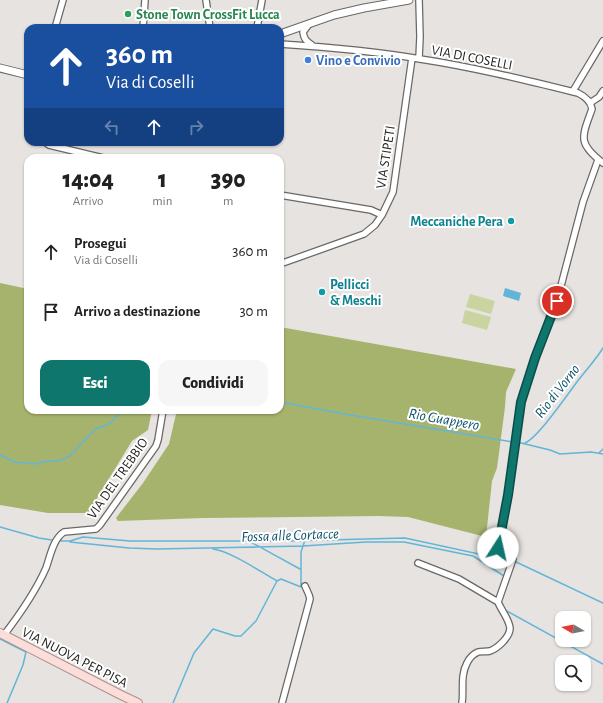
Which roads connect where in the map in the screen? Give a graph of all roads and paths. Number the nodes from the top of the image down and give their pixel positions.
1 (63, 0) edge
2 (145, 0) edge
3 (206, 0) edge
4 (262, 0) edge
5 (409, 0) edge
6 (419, 0) edge
7 (310, 23) junction
8 (56, 24) edge
9 (143, 24) edge
10 (209, 24) edge
11 (257, 24) edge
12 (284, 33) edge
13 (603, 40) edge
14 (284, 44) edge
15 (314, 46) junction
16 (412, 58) junction
17 (419, 58) junction
18 (0, 68) edge
19 (24, 74) edge
20 (573, 91) junction
21 (603, 91) edge
22 (590, 103) junction
23 (53, 146) edge
24 (86, 154) edge
25 (601, 162) edge
26 (284, 196) edge
27 (382, 215) junction
28 (284, 263) edge
29 (162, 414) edge
30 (418, 563) dead end
31 (305, 586) dead end
32 (498, 602) junction
33 (2, 634) edge
34 (138, 703) edge
35 (282, 703) edge
36 (462, 703) edge

1 - 8 street
2 - 9 street
3 - 10 street
4 - 11 street
5 - 7 street
6 - 17 street
7 - 12 street
7 - 15 street
13 - 20 street
14 - 15 street, VIA DI COSELLI
15 - 16 street, VIA DI COSELLI
16 - 17 street, VIA DI COSELLI
16 - 27 street, VIA STIPETI
17 - 20 street, VIA DI COSELLI
18 - 19 street
20 - 22 street, VIA DI COSELLI
21 - 22 street
22 - 25 street
23 - 24 street
25 - 32 street
26 - 27 street
27 - 28 street, VIA STIPETI
29 - 33 street, VIA DEL TREBBIO
30 - 32 street
31 - 35 street
32 - 36 street
33 - 34 main road, VIA NUOVA PER PISA

